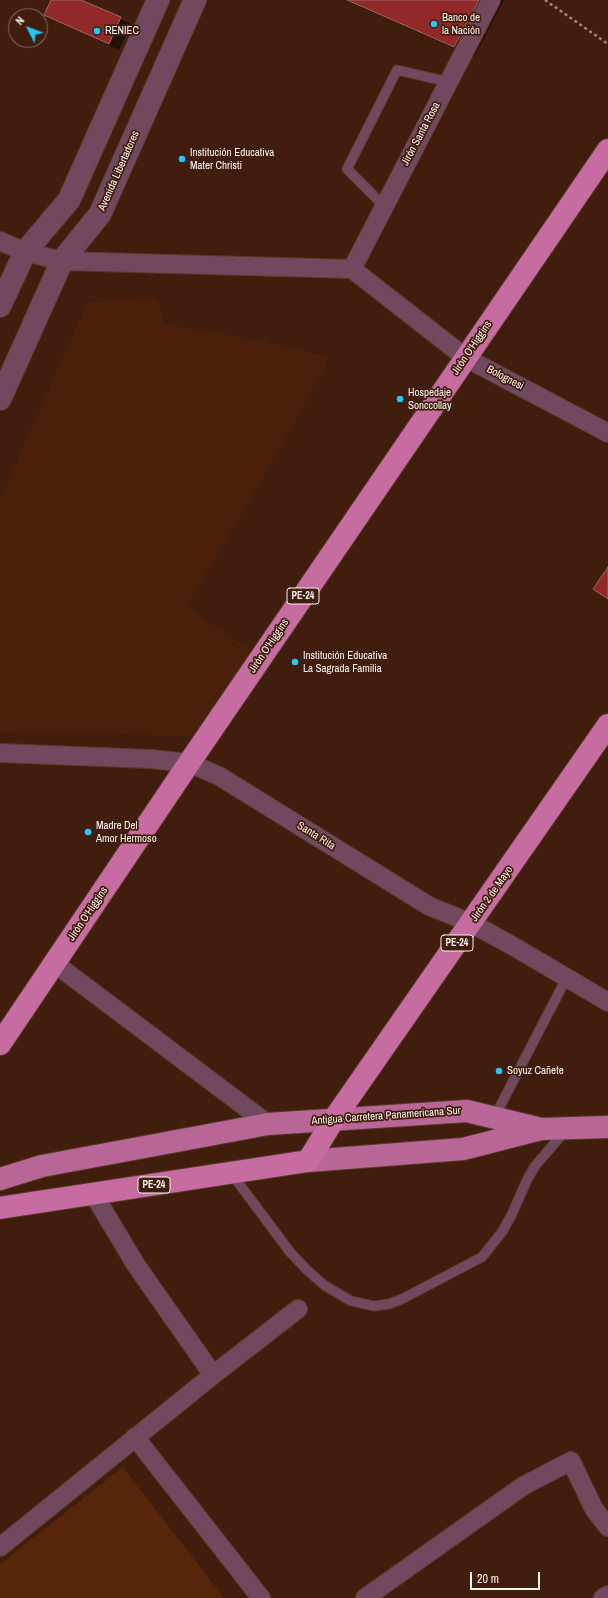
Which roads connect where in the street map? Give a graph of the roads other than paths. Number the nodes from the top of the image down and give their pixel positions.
1 (195, 0) edge
2 (491, 0) edge
3 (154, 1) edge
4 (449, 82) junction
5 (608, 150) edge
6 (384, 206) junction
7 (0, 241) edge
8 (25, 252) junction
9 (62, 261) junction
10 (352, 269) junction
11 (0, 306) edge
12 (466, 358) junction
13 (0, 399) edge
14 (608, 433) edge
15 (608, 726) edge
16 (0, 753) edge
17 (189, 764) junction
18 (471, 923) junction
19 (54, 963) junction
20 (567, 977) junction
21 (608, 1002) edge
22 (0, 1044) edge
23 (494, 1118) junction
24 (334, 1119) junction
25 (268, 1124) junction
26 (608, 1127) edge
27 (540, 1129) junction
28 (567, 1129) junction
29 (308, 1161) junction
30 (231, 1173) junction
31 (0, 1179) edge
32 (94, 1195) junction
33 (0, 1208) edge
34 (298, 1309) dead end
35 (213, 1375) junction
36 (136, 1437) junction
37 (608, 1527) edge
38 (0, 1547) edge
39 (608, 1595) edge
40 (261, 1598) edge
41 (365, 1598) edge
42 (604, 1598) edge

1 - 9 street, Avenida Libertadores
2 - 4 street, Jirón Santa Rosa
3 - 8 street
4 - 6 street, Jirón Santa Rosa
4 - 6 lane
5 - 12 highway, Jirón O'Higgins / PE-24
6 - 10 street, Jirón Santa Rosa
7 - 8 street
8 - 9 street
8 - 11 street
9 - 10 street
9 - 13 street, Avenida Libertadores
10 - 12 street, Bolognesi
12 - 14 street, Bolognesi
12 - 17 highway, Jirón O'Higgins / PE-24
15 - 18 highway, Jirón 2 de Mayo / PE-24
16 - 17 street, Santa Rita
17 - 18 street, Santa Rita
17 - 19 highway, Jirón O'Higgins / PE-24
18 - 20 street, Santa Rita
18 - 24 highway, Jirón 2 de Mayo / PE-24
19 - 22 highway, Jirón O'Higgins / PE-24
19 - 25 street
20 - 21 street, Santa Rita
20 - 23 lane
23 - 24 main road, Antigua Carretera Panamericana Sur
23 - 27 main road, Antigua Carretera Panamericana Sur
24 - 25 main road, Antigua Carretera Panamericana Sur
24 - 29 highway, Jirón 2 de Mayo / PE-24
25 - 31 main road, Antigua Carretera Panamericana Sur
26 - 28 main road
27 - 28 main road
27 - 29 main road
28 - 30 lane
29 - 30 highway, PE-24
30 - 32 highway, PE-24
32 - 33 highway, PE-24
32 - 35 street
34 - 35 street
35 - 36 street
36 - 38 street
36 - 40 street
37 - 41 street
39 - 42 street

